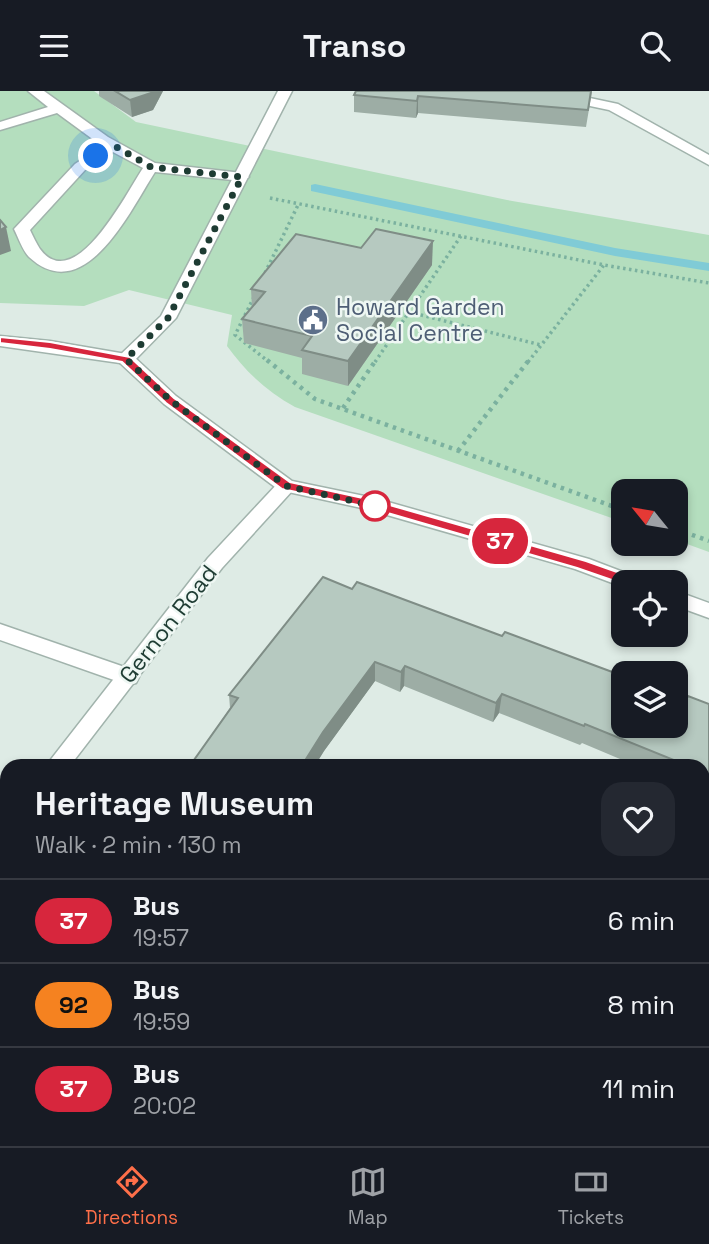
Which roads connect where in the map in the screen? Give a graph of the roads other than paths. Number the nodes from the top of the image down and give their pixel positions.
1 (35, 91) edge
2 (285, 91) edge
3 (538, 91) edge
4 (57, 109) junction
5 (0, 126) edge
6 (113, 145) junction
7 (709, 161) edge
8 (151, 167) junction
9 (239, 184) junction
10 (0, 341) edge
11 (126, 359) junction
12 (286, 486) junction
13 (611, 575) edge
14 (688, 603) edge
15 (709, 611) edge
16 (0, 632) edge
17 (128, 677) junction
18 (62, 759) edge

1 - 4 street
2 - 9 street
3 - 7 street
4 - 5 street
4 - 6 street
6 - 8 street
6 - 8 street
8 - 9 street
9 - 11 street
10 - 11 street
11 - 12 street
12 - 13 street
12 - 17 street, Gernon Road
14 - 15 street
16 - 17 street
17 - 18 street, Gernon Road

